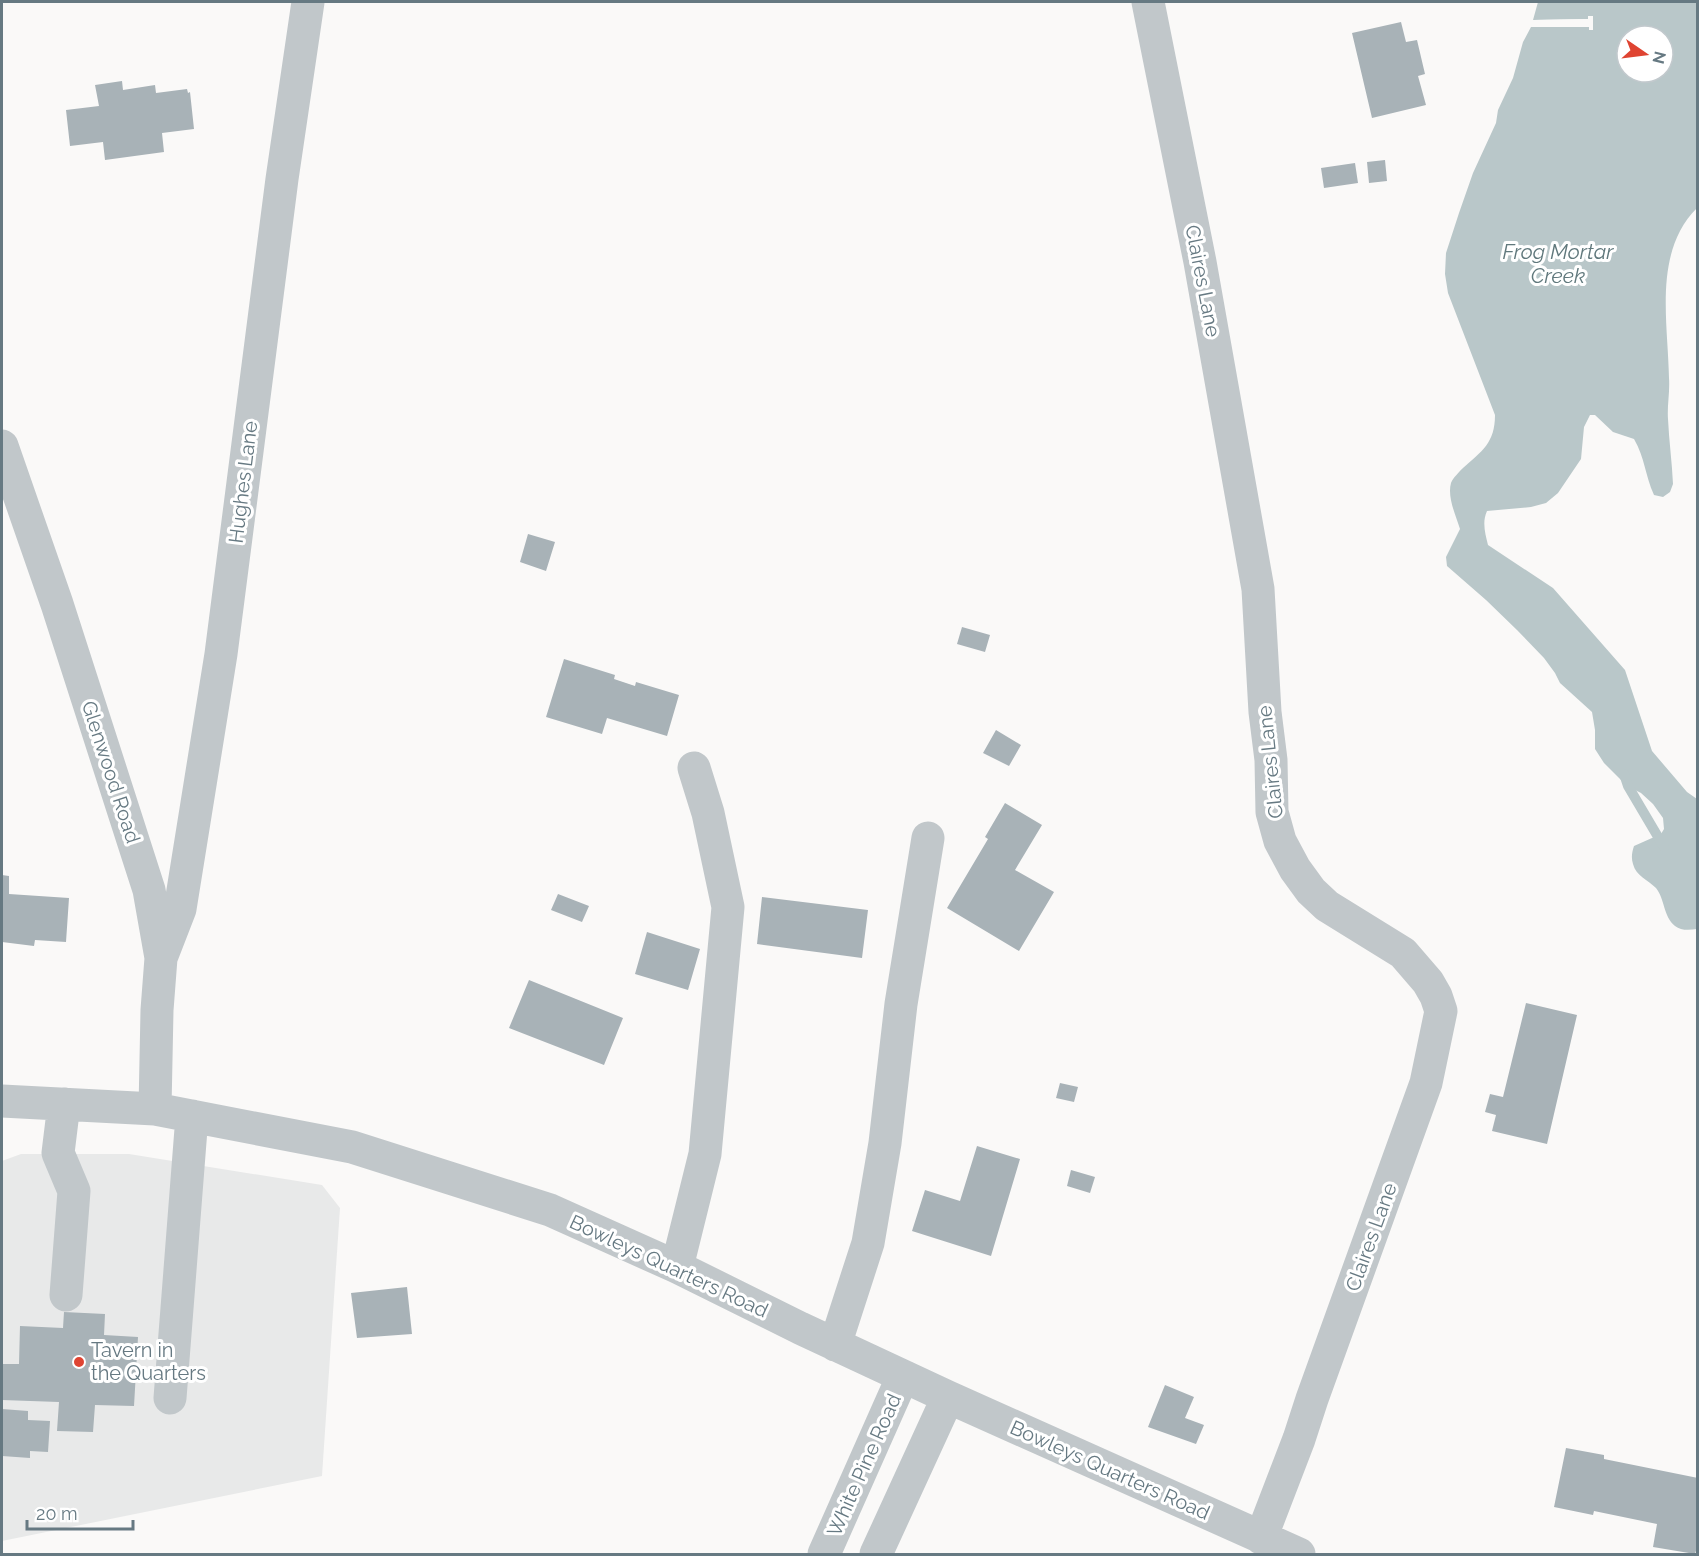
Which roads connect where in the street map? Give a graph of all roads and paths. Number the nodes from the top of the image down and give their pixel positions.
1 (308, 2) edge
2 (1148, 2) edge
3 (2, 446) edge
4 (694, 768) dead end
5 (928, 838) dead end
6 (160, 958) junction
7 (2, 1101) edge
8 (64, 1104) junction
9 (155, 1109) junction
10 (192, 1116) junction
11 (677, 1267) junction
12 (66, 1295) dead end
13 (836, 1345) junction
14 (903, 1376) junction
15 (948, 1397) junction
16 (170, 1398) dead end
17 (1261, 1538) junction
18 (824, 1554) edge
19 (876, 1554) edge
20 (1299, 1554) edge

1 - 6 street, Hughes Lane
2 - 17 street, Claires Lane
3 - 6 street, Glenwood Road
4 - 11 street
5 - 13 street
6 - 9 street, Glenwood Road
7 - 8 street, Bowleys Quarters Road
8 - 9 street, Bowleys Quarters Road
8 - 12 street
9 - 10 street, Bowleys Quarters Road
10 - 11 street, Bowleys Quarters Road
10 - 16 street
11 - 13 street, Bowleys Quarters Road
13 - 14 street, Bowleys Quarters Road
14 - 15 street, Bowleys Quarters Road
14 - 18 street, White Pine Road
15 - 17 street, Bowleys Quarters Road
15 - 19 street
17 - 20 street, Bowleys Quarters Road

